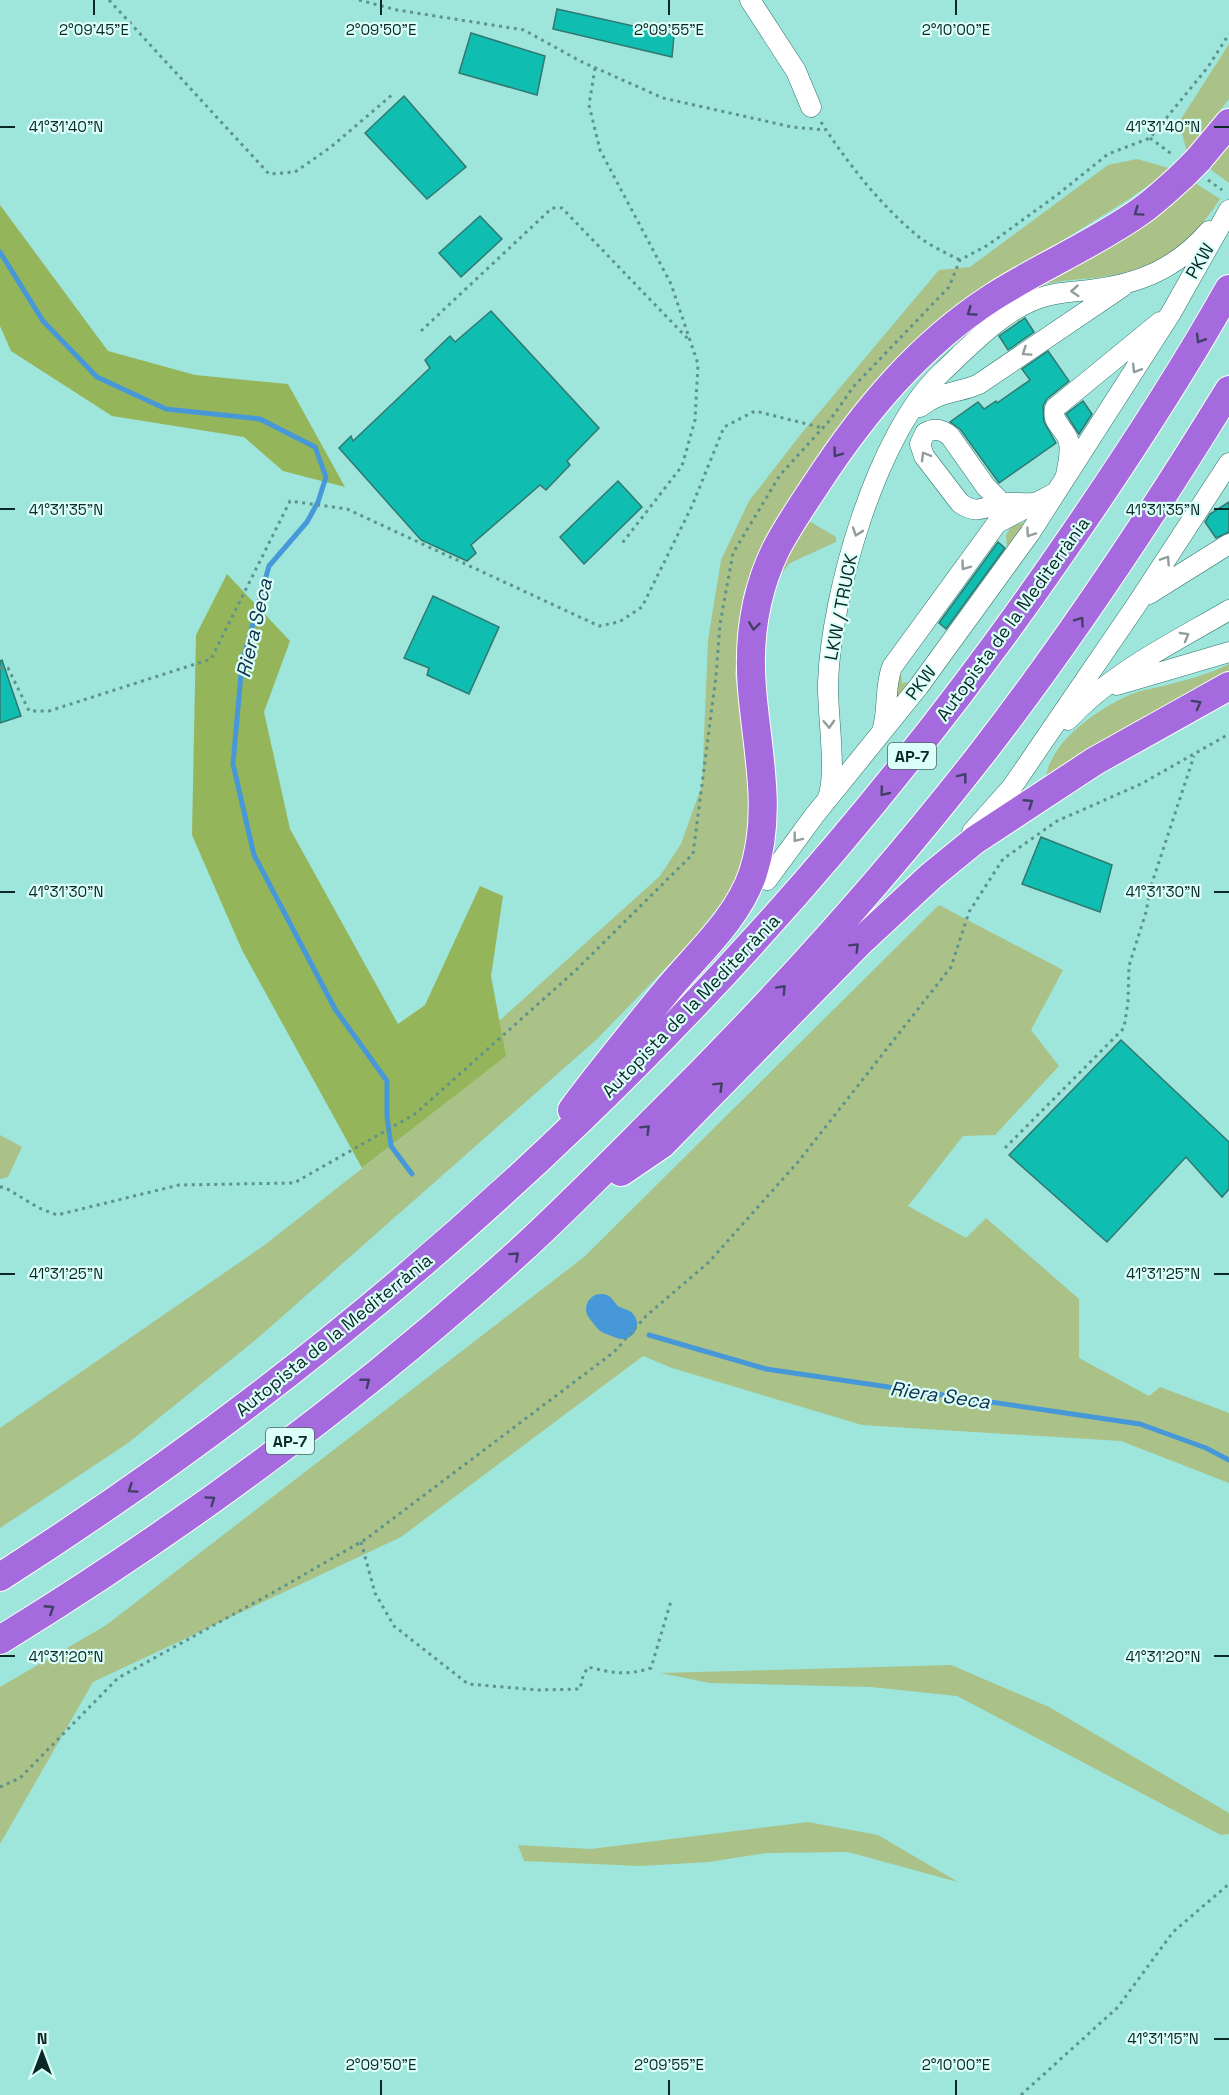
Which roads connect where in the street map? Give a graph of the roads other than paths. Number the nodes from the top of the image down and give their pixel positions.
1 (750, 0) edge
2 (811, 107) road end
3 (1229, 123) edge
4 (1229, 208) edge
5 (1126, 283) junction
6 (1229, 289) edge
7 (1171, 313) junction
8 (1229, 390) edge
9 (906, 420) junction
10 (1229, 464) edge
11 (1061, 485) junction
12 (1229, 485) edge
13 (1229, 544) edge
14 (1137, 604) junction
15 (1229, 610) edge
16 (1229, 652) edge
17 (1229, 686) edge
18 (1093, 697) junction
19 (879, 737) junction
20 (1027, 765) junction
21 (825, 803) junction
22 (931, 876) junction
23 (767, 880) joint
24 (605, 1065) junction
25 (529, 1170) junction
26 (560, 1214) junction
27 (0, 1577) edge
28 (0, 1640) edge

1 - 2 street
3 -> 24 highway
4 - 5 street, LKW / TRUCK
4 - 7 street, PKW
5 -> 9 street, LKW / TRUCK
5 -> 9 street, LKW / TRUCK
6 -> 25 highway, Autopista de la Mediterrània / AP-7
7 -> 11 street, PKW
7 - 11 street, PKW
26 -> 8 highway, AP-7
9 -> 21 street, LKW / TRUCK
10 - 12 street
14 -> 10 street
11 -> 19 street, PKW
11 -> 19 street
13 - 14 street
14 - 20 street
18 -> 15 street
16 - 18 street
22 -> 17 highway
18 - 20 street
19 - 21 street, PKW
20 - 22 street
21 -> 23 street, PKW
26 -> 22 highway
23 - 24 highway
24 - 25 highway
25 -> 27 highway, Autopista de la Mediterrània / AP-7
28 -> 26 highway, AP-7

